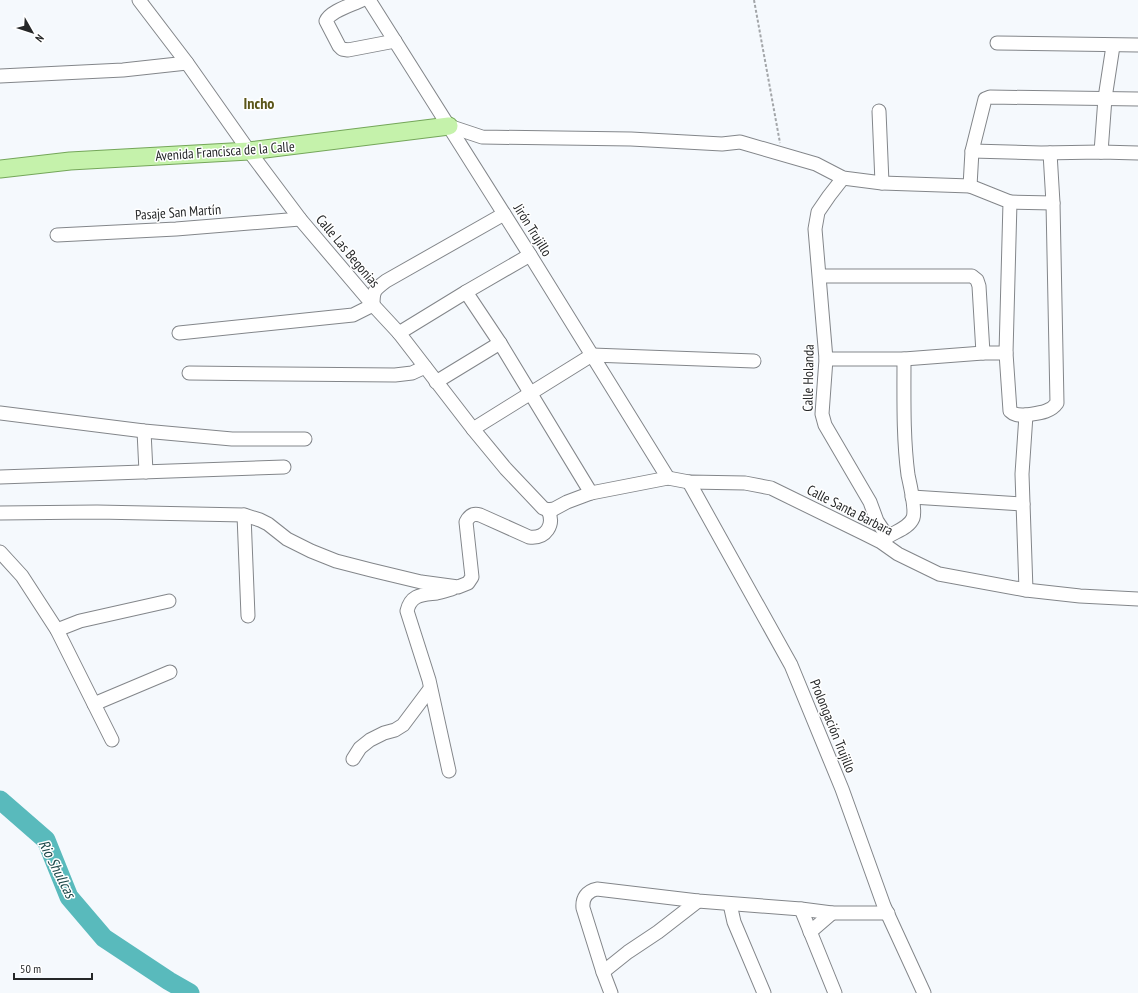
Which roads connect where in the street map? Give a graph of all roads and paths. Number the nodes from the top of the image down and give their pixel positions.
1 (139, 0) edge
2 (362, 0) edge
3 (369, 0) edge
4 (754, 0) edge
5 (395, 41) junction
6 (997, 43) dead end
7 (1138, 45) edge
8 (1113, 46) junction
9 (187, 63) junction
10 (0, 76) edge
11 (1105, 98) junction
12 (1138, 99) edge
13 (879, 111) dead end
14 (448, 126) junction
15 (972, 151) junction
16 (249, 152) junction
17 (1100, 152) junction
18 (1050, 153) junction
19 (1138, 153) edge
20 (782, 154) junction
21 (0, 169) edge
22 (843, 178) junction
23 (882, 183) junction
24 (970, 186) junction
25 (1010, 202) junction
26 (1053, 203) junction
27 (504, 214) junction
28 (300, 219) junction
29 (57, 235) dead end
30 (530, 255) junction
31 (820, 276) junction
32 (466, 292) junction
33 (373, 305) junction
34 (179, 333) dead end
35 (399, 333) junction
36 (500, 343) junction
37 (1006, 353) junction
38 (983, 354) junction
39 (592, 355) junction
40 (826, 358) junction
41 (904, 359) junction
42 (754, 361) dead end
43 (425, 367) junction
44 (189, 373) dead end
45 (436, 382) junction
46 (531, 393) junction
47 (0, 412) edge
48 (1026, 415) junction
49 (473, 429) junction
50 (144, 431) junction
51 (305, 439) dead end
52 (284, 467) dead end
53 (146, 472) junction
54 (0, 477) edge
55 (668, 478) junction
56 (689, 482) junction
57 (591, 493) junction
58 (912, 497) junction
59 (1023, 504) junction
60 (548, 510) junction
61 (0, 513) edge
62 (244, 515) junction
63 (877, 521) junction
64 (865, 534) junction
65 (884, 539) junction
66 (0, 552) edge
67 (458, 587) junction
68 (1026, 590) junction
69 (1138, 599) edge
70 (168, 601) dead end
71 (248, 616) dead end
72 (57, 630) junction
73 (170, 672) dead end
74 (430, 689) junction
75 (94, 704) junction
76 (112, 740) dead end
77 (353, 759) dead end
78 (449, 771) dead end
79 (698, 901) junction
80 (730, 904) junction
81 (801, 909) junction
82 (888, 913) junction
83 (832, 914) junction
84 (810, 932) junction
85 (603, 972) junction
86 (611, 993) edge
87 (764, 993) edge
88 (835, 993) edge
89 (924, 993) edge

1 - 9 street, Calle Las Begonias
2 - 5 street
3 - 5 street, Jirón Trujillo
4 - 20 path
5 - 14 street, Jirón Trujillo
6 - 8 street
7 - 8 street
8 - 11 street
9 - 10 street
9 - 16 street, Calle Las Begonias
11 - 12 street
11 - 15 street
11 - 17 street
13 - 23 street
14 - 16 main road, Avenida Francisca de la Calle
14 - 20 street
14 - 27 street, Jirón Trujillo
15 - 18 street
15 - 24 street
16 - 21 main road, Avenida Francisca de la Calle
16 - 28 street, Calle Las Begonias
17 - 18 street
17 - 19 street
18 - 26 street
20 - 22 street
22 - 23 street
22 - 31 street, Calle Holanda
23 - 24 street
24 - 25 street
25 - 26 street
25 - 37 street
26 - 48 street
27 - 30 street, Jirón Trujillo
27 - 33 street
28 - 29 street, Pasaje San Martín
28 - 33 street, Calle Las Begonias
30 - 32 street
30 - 39 street, Jirón Trujillo
31 - 38 street
31 - 40 street, Calle Holanda
32 - 35 street
32 - 36 street
33 - 34 street
33 - 35 street, Calle Las Begonias
35 - 43 street, Calle Las Begonias
36 - 45 street
36 - 46 street
37 - 38 street
37 - 48 street
38 - 41 street
39 - 42 street
39 - 46 street
39 - 55 street, Jirón Trujillo
40 - 41 street
40 - 63 street, Calle Holanda
41 - 58 street
43 - 44 street
43 - 45 street, Calle Las Begonias
45 - 49 street, Calle Las Begonias
46 - 49 street
46 - 57 street
47 - 50 street
48 - 59 street
49 - 60 street, Calle Las Begonias
50 - 51 street
50 - 53 street
52 - 53 street
53 - 54 street
55 - 56 street, Calle Santa Barbara
55 - 57 street, Calle Santa Barbara
56 - 64 street, Calle Santa Barbara
56 - 82 street, Prolongación Trujillo
57 - 60 street, Calle Santa Barbara
58 - 59 street
58 - 65 street
59 - 68 street
60 - 67 street
61 - 62 street
62 - 67 street
62 - 71 street
63 - 64 street
63 - 65 street, Calle Holanda
64 - 65 street, Calle Santa Barbara
65 - 68 street, Calle Santa Barbara
66 - 72 street
67 - 74 street
68 - 69 street, Calle Santa Barbara
70 - 72 street
72 - 75 street
73 - 75 street
74 - 77 street
74 - 78 street
75 - 76 street
79 - 80 street
79 - 85 street
79 - 85 street
80 - 81 street
80 - 87 street
81 - 83 street
81 - 84 street
82 - 83 street
82 - 89 street, Prolongación Trujillo
83 - 84 street
84 - 88 street
85 - 86 street

